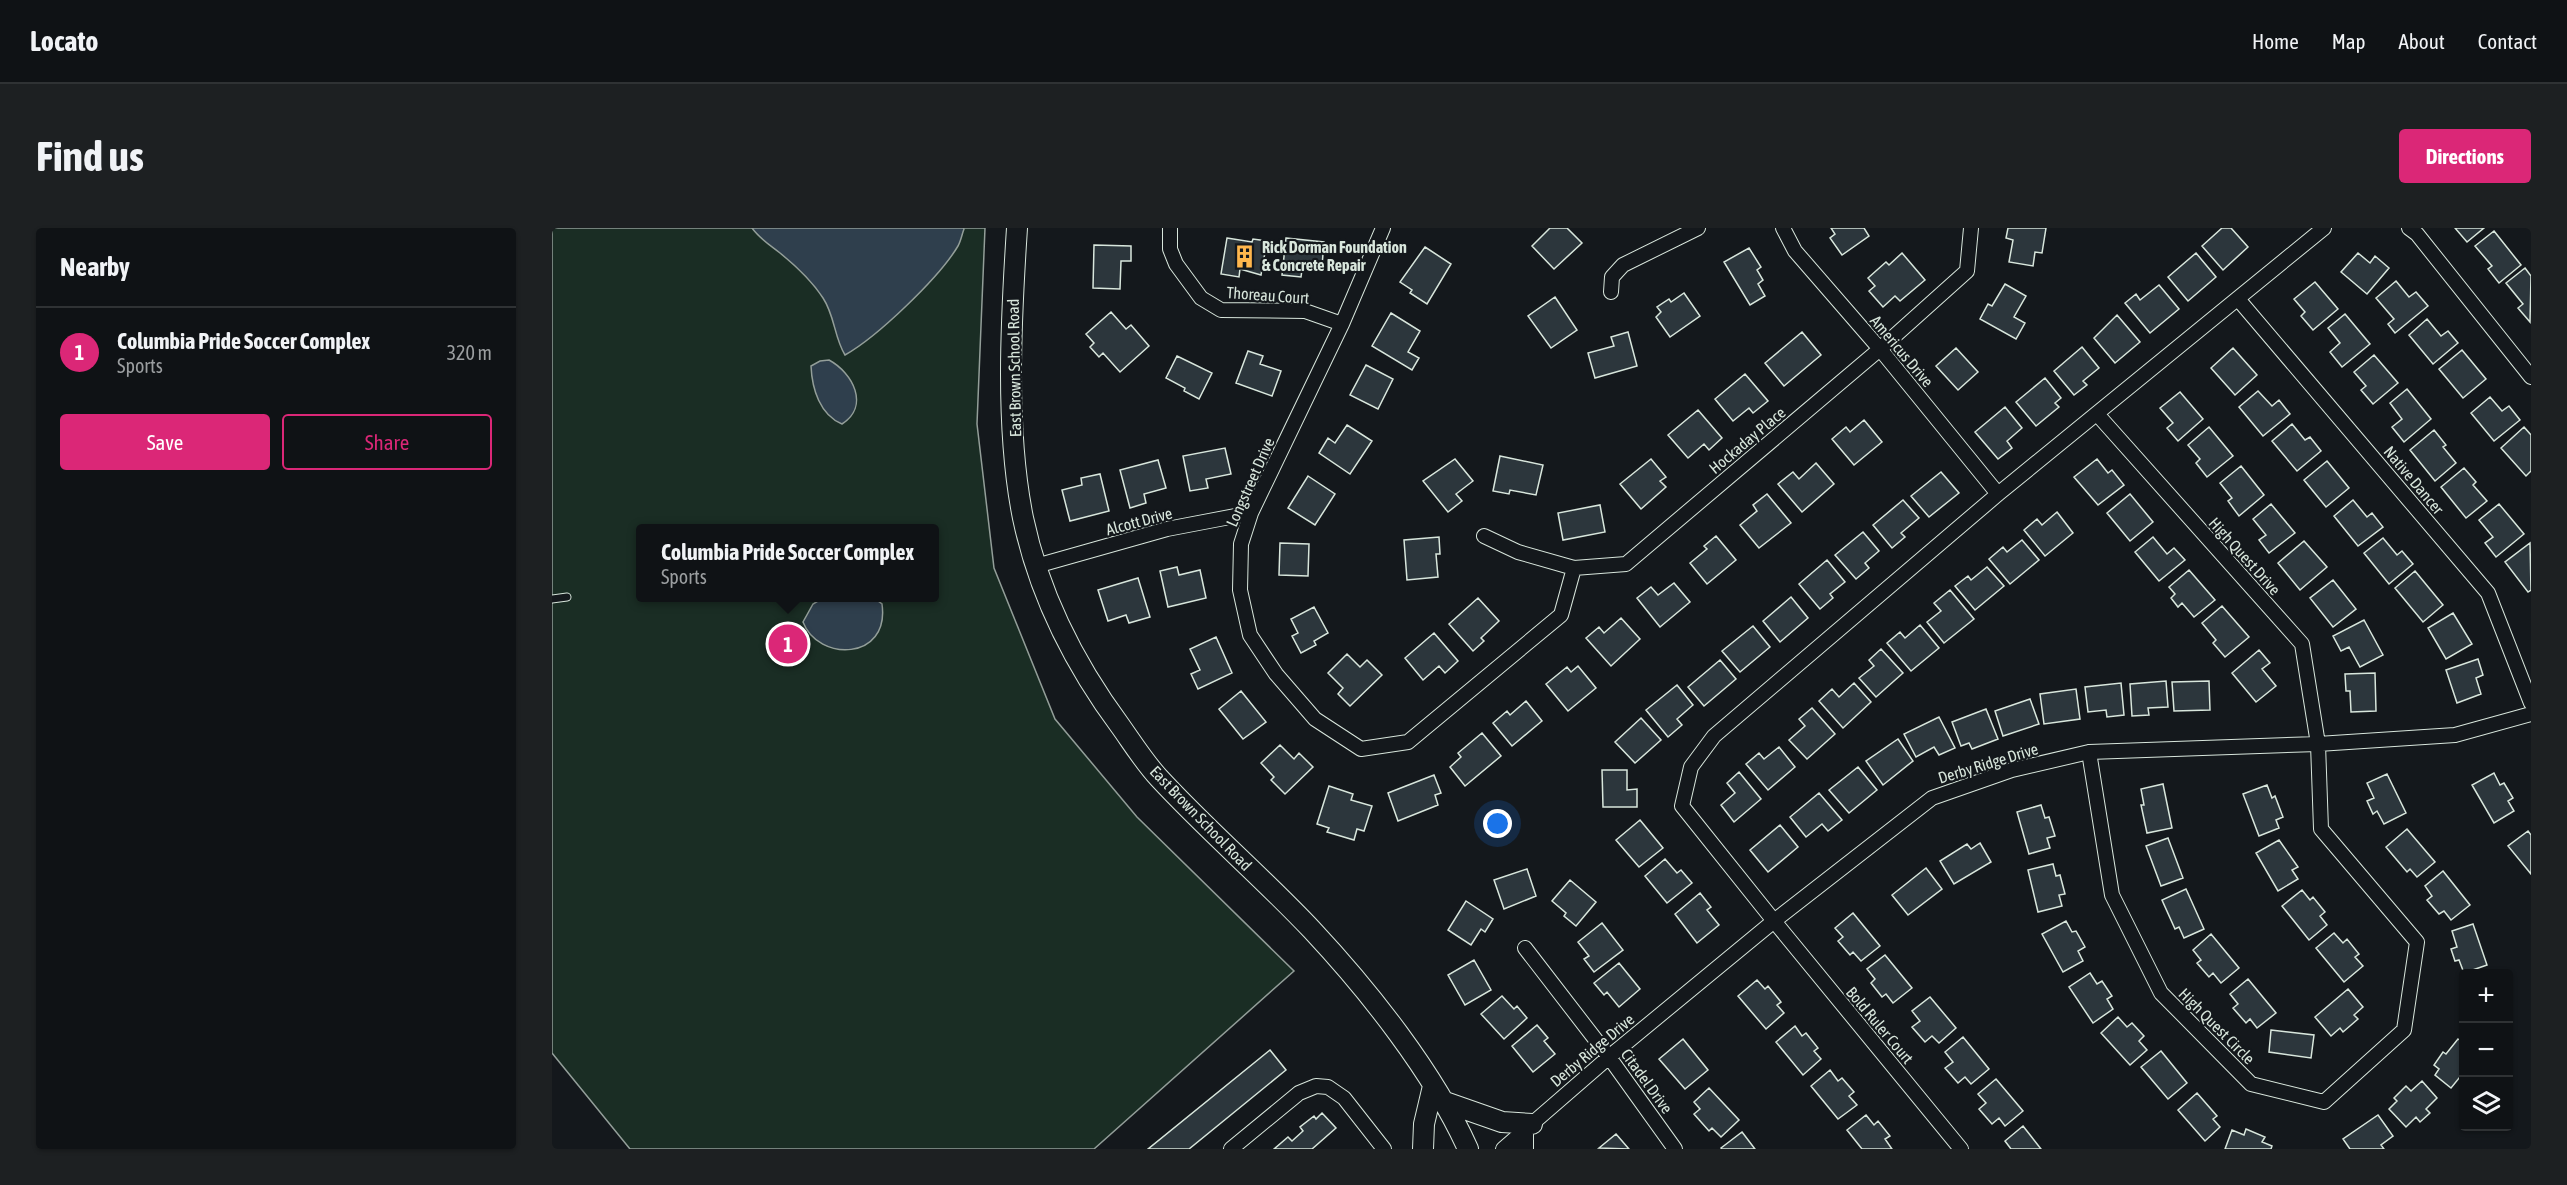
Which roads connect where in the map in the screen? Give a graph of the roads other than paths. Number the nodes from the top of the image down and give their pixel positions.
1 (1017, 228) edge
2 (1170, 228) edge
3 (1383, 228) edge
4 (1698, 228) edge
5 (1783, 228) edge
6 (1971, 228) edge
7 (2324, 228) edge
8 (2409, 228) edge
9 (1611, 292) dead end
10 (2238, 298) junction
11 (1342, 324) junction
12 (1880, 349) junction
13 (2531, 377) edge
14 (2097, 414) junction
15 (1998, 494) junction
16 (1251, 513) junction
17 (1484, 536) dead end
18 (1036, 566) junction
19 (1574, 567) junction
20 (567, 597) dead end
21 (552, 599) edge
22 (2531, 703) edge
23 (2531, 714) edge
24 (2318, 744) junction
25 (2089, 752) junction
26 (1774, 921) junction
27 (1525, 948) dead end
28 (1609, 1057) junction
29 (1438, 1093) junction
30 (1526, 1135) edge
31 (1231, 1149) edge
32 (1384, 1149) edge
33 (1423, 1149) edge
34 (1468, 1149) edge
35 (1503, 1149) edge
36 (1675, 1149) edge
37 (1961, 1149) edge

1 - 18 main road, East Brown School Road
2 - 11 street, Thoreau Court
3 - 11 street, Longstreet Drive
4 - 9 street
5 - 12 street, Americus Drive
6 - 12 street, Hockaday Place
7 - 10 street
8 - 13 street
10 - 14 street
10 - 22 street, Native Dancer
11 - 16 street, Longstreet Drive
12 - 15 street, Americus Drive
12 - 19 street, Hockaday Place
14 - 15 street
14 - 24 street, High Quest Drive
15 - 26 street, Bold Ruler Court
16 - 18 street, Alcott Drive
16 - 19 street, Longstreet Drive
17 - 19 street, Hockaday Place
18 - 29 main road, East Brown School Road
20 - 21 lane
23 - 24 street, Derby Ridge Drive
24 - 25 street, Derby Ridge Drive
24 - 25 street, High Quest Circle
25 - 26 street, Derby Ridge Drive
26 - 28 street, Derby Ridge Drive
26 - 37 street, Bold Ruler Court
27 - 28 street, Citadel Drive
28 - 30 street, Derby Ridge Drive
28 - 36 street, Citadel Drive
29 - 30 main road
29 - 33 main road
29 - 34 main road, East Brown School Road
30 - 35 street, Derby Ridge Drive
31 - 32 street

